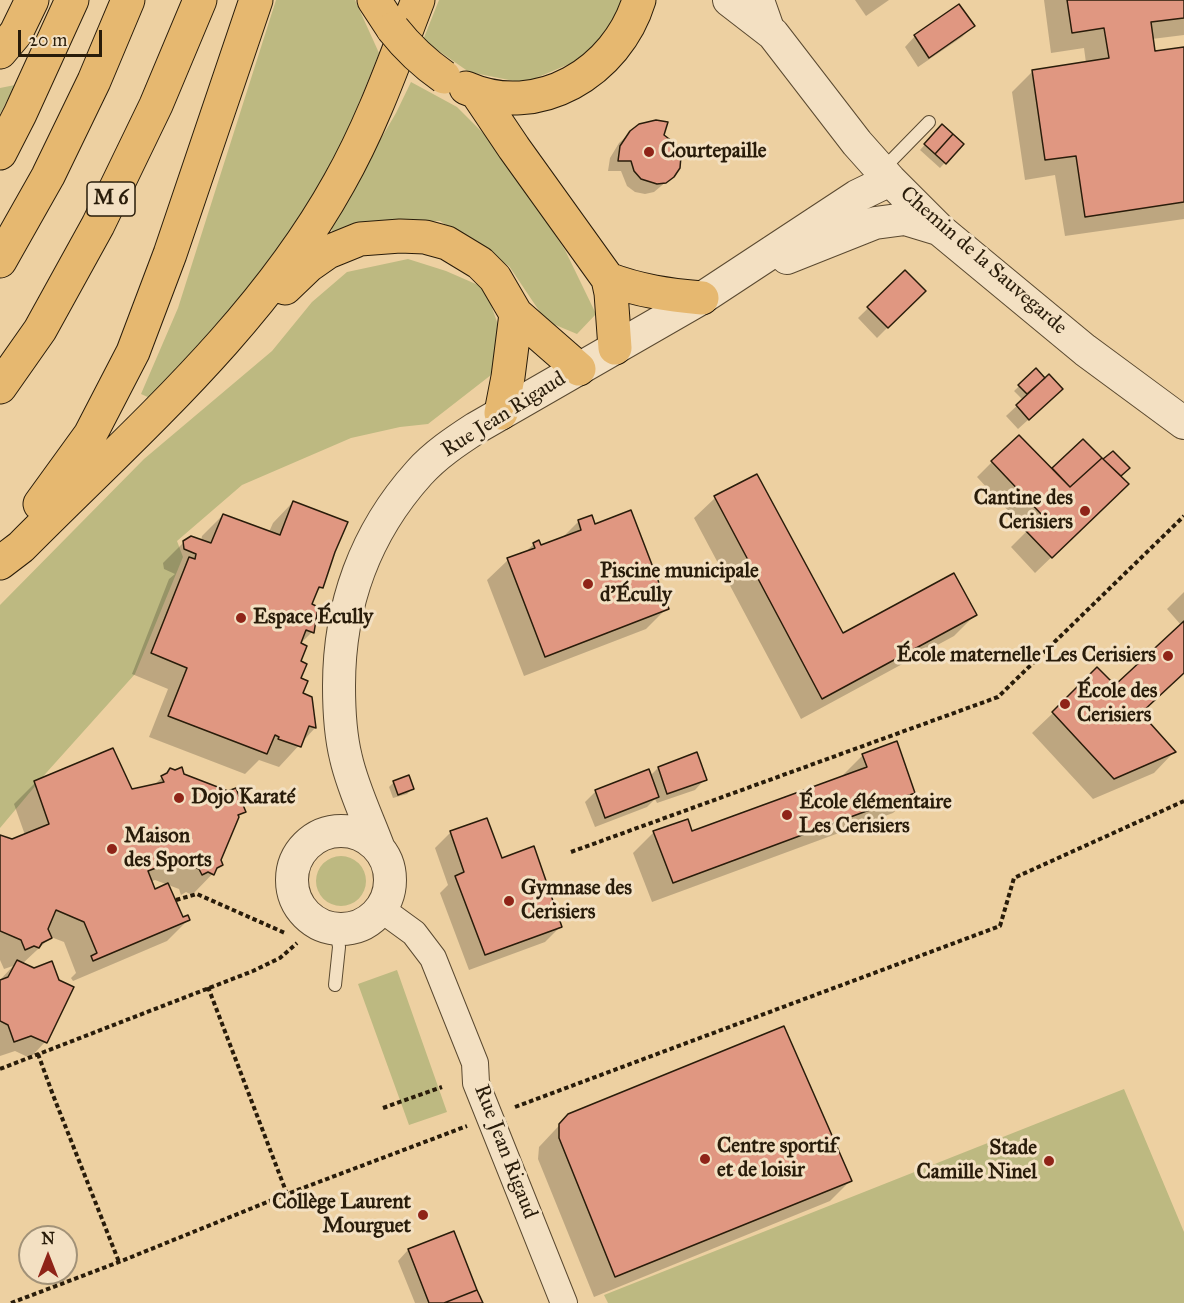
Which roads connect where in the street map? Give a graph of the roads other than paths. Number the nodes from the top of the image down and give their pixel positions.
1 (32, 0) edge
2 (72, 0) edge
3 (128, 0) edge
4 (200, 0) edge
5 (256, 0) edge
6 (374, 0) edge
7 (418, 0) edge
8 (639, 0) edge
9 (729, 0) edge
10 (761, 0) edge
11 (773, 34) junction
12 (0, 52) edge
13 (477, 93) junction
14 (929, 122) dead end
15 (0, 153) edge
16 (885, 176) junction
17 (940, 230) junction
18 (0, 261) edge
19 (608, 279) junction
20 (702, 298) junction
21 (516, 314) junction
22 (615, 348) junction
23 (203, 365) junction
24 (579, 369) junction
25 (0, 387) edge
26 (501, 413) junction
27 (1184, 423) edge
28 (0, 551) edge
29 (0, 563) edge
30 (346, 760) junction
31 (328, 833) junction
32 (379, 849) junction
33 (381, 909) junction
34 (336, 929) junction
35 (335, 985) dead end
36 (564, 1303) edge

1 - 12 main road
2 - 15 main road
3 - 18 main road
4 - 25 main road, M 6
5 - 28 main road
6 - 13 main road, bridge
7 - 23 main road
8 - 13 main road
9 - 11 street, Chemin de la Sauvegarde
10 - 11 street
11 - 16 street, Chemin de la Sauvegarde
13 - 19 main road
14 - 16 lane
16 - 17 street, Chemin de la Sauvegarde
16 - 20 street, Rue Jean Rigaud
17 - 20 street, Rue Jean Rigaud
17 - 27 street, Chemin de la Sauvegarde
19 - 20 main road
19 - 22 main road
20 - 22 street, Rue Jean Rigaud
21 - 23 main road
21 - 24 main road
21 - 26 main road
22 - 24 street, Rue Jean Rigaud
23 - 29 main road
24 - 26 street, Rue Jean Rigaud
26 - 30 street, Rue Jean Rigaud
30 - 31 street, Rue Jean Rigaud
30 - 32 street, Rue Jean Rigaud
31 - 32 street
31 - 34 street
32 - 33 street
33 - 34 street
33 - 36 street, Rue Jean Rigaud
34 - 35 lane

